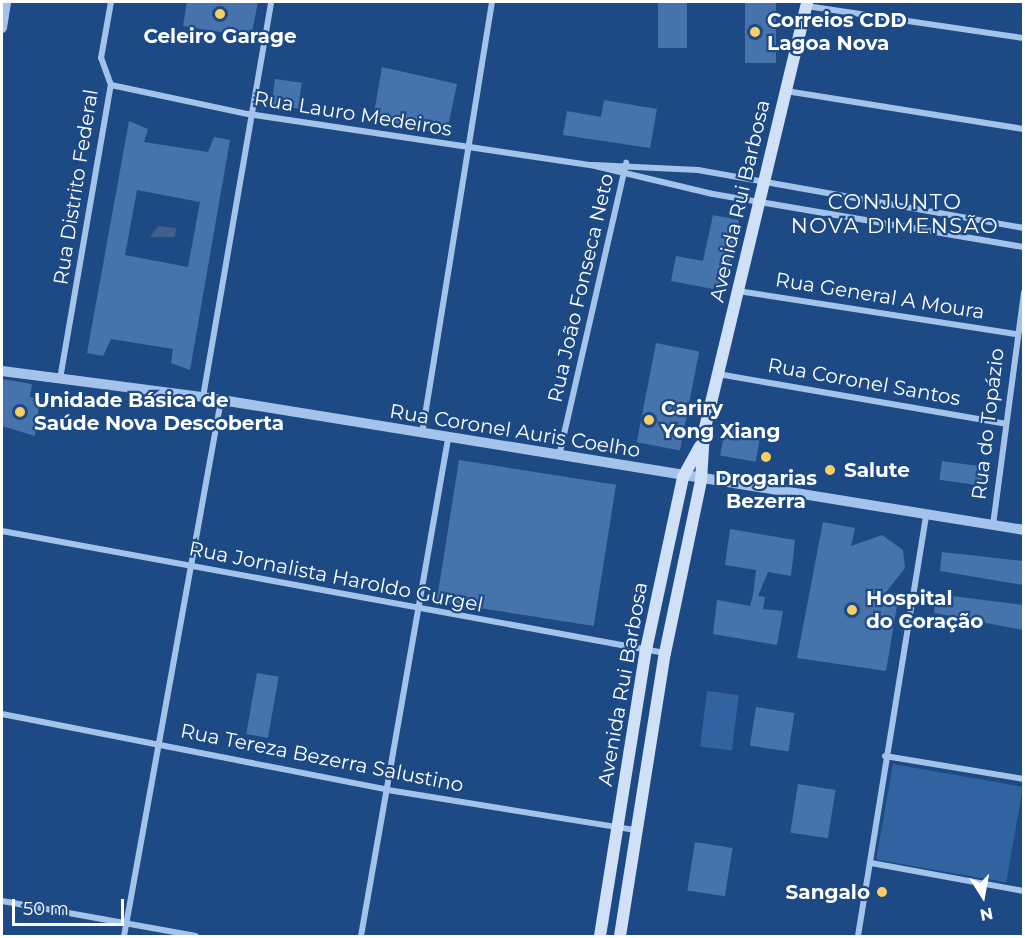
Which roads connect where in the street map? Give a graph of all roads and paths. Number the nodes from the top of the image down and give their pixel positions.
1 (6, 2) edge
2 (111, 2) edge
3 (271, 2) edge
4 (492, 2) edge
5 (807, 4) edge
6 (2, 28) edge
7 (1023, 38) edge
8 (111, 86) junction
9 (786, 91) junction
10 (248, 114) junction
11 (1023, 129) edge
12 (467, 149) junction
13 (626, 163) junction
14 (591, 165) junction
15 (623, 176) junction
16 (765, 181) junction
17 (760, 202) junction
18 (1023, 228) edge
19 (1023, 247) edge
20 (738, 291) junction
21 (1023, 292) edge
22 (1016, 334) junction
23 (2, 370) edge
24 (718, 374) junction
25 (60, 380) junction
26 (203, 397) junction
27 (220, 400) junction
28 (1004, 423) junction
29 (422, 434) junction
30 (448, 439) junction
31 (702, 444) junction
32 (559, 456) junction
33 (683, 477) junction
34 (701, 480) junction
35 (926, 517) junction
36 (993, 526) junction
37 (1023, 530) edge
38 (2, 531) edge
39 (189, 566) junction
40 (420, 609) junction
41 (646, 650) junction
42 (665, 653) junction
43 (2, 714) edge
44 (160, 744) junction
45 (885, 756) junction
46 (1023, 778) edge
47 (388, 790) junction
48 (619, 827) junction
49 (637, 830) junction
50 (871, 863) junction
51 (1023, 891) edge
52 (2, 901) edge
53 (126, 924) junction
54 (124, 936) edge
55 (196, 936) edge
56 (361, 936) edge
57 (600, 936) edge
58 (620, 936) edge
59 (858, 936) edge

1 - 6 street
2 - 8 street, Rua Distrito Federal
3 - 10 street
4 - 12 street
5 - 7 street
5 - 9 main road, Avenida Rui Barbosa
8 - 10 street, Rua Lauro Medeiros
8 - 25 street, Rua Distrito Federal
9 - 11 street
9 - 16 main road, Avenida Rui Barbosa
10 - 12 street, Rua Lauro Medeiros
10 - 26 street
12 - 14 street, Rua Lauro Medeiros
12 - 29 street
13 - 14 street, Rua Lauro Medeiros
13 - 15 street, Rua João Fonseca Neto
13 - 16 street, Rua Lauro Medeiros
14 - 15 street, Rua Lauro Medeiros
15 - 17 street, Rua Lauro Medeiros
15 - 32 street, Rua João Fonseca Neto
16 - 17 main road, Avenida Rui Barbosa
16 - 18 street, Rua Lauro Medeiros
17 - 19 street, Rua Lauro Medeiros
17 - 20 main road, Avenida Rui Barbosa
20 - 22 street, Rua General A Moura
20 - 24 main road, Avenida Rui Barbosa
21 - 22 street, Rua do Topázio
22 - 28 street, Rua do Topázio
23 - 25 street, Rua Coronel Auris Coelho
24 - 28 street, Rua Coronel Santos
24 - 31 main road, Avenida Rui Barbosa
25 - 26 street, Rua Coronel Auris Coelho
26 - 27 street, Rua Coronel Auris Coelho
27 - 29 street, Rua Coronel Auris Coelho
27 - 39 street
28 - 36 street, Rua do Topázio
29 - 30 street, Rua Coronel Auris Coelho
30 - 32 street, Rua Coronel Auris Coelho
30 - 40 street
31 - 33 main road, Avenida Rui Barbosa
31 - 34 main road, Avenida Rui Barbosa
32 - 33 street, Rua Coronel Auris Coelho
33 - 34 street, Rua Coronel Auris Coelho
33 - 41 main road, Avenida Rui Barbosa
34 - 35 street, Rua Coronel Auris Coelho
34 - 42 main road, Avenida Rui Barbosa
35 - 36 street, Rua Coronel Auris Coelho
35 - 45 street
36 - 37 street, Rua Coronel Auris Coelho
38 - 39 street, Rua Jornalista Haroldo Gurgel
39 - 40 street, Rua Jornalista Haroldo Gurgel
39 - 44 street
40 - 41 street, Rua Jornalista Haroldo Gurgel
40 - 47 street
41 - 42 street, Rua Jornalista Haroldo Gurgel
41 - 48 main road, Avenida Rui Barbosa
42 - 49 main road, Avenida Rui Barbosa
43 - 44 street, Rua Tereza Bezerra Salustino
44 - 47 street, Rua Tereza Bezerra Salustino
44 - 53 street
45 - 46 street
45 - 50 street
47 - 48 street, Rua Tereza Bezerra Salustino
47 - 56 street
48 - 49 street, Rua Tereza Bezerra Salustino
48 - 57 main road, Avenida Rui Barbosa
49 - 58 main road, Avenida Rui Barbosa
50 - 51 street
50 - 59 street
52 - 53 street
53 - 54 street
53 - 55 street

